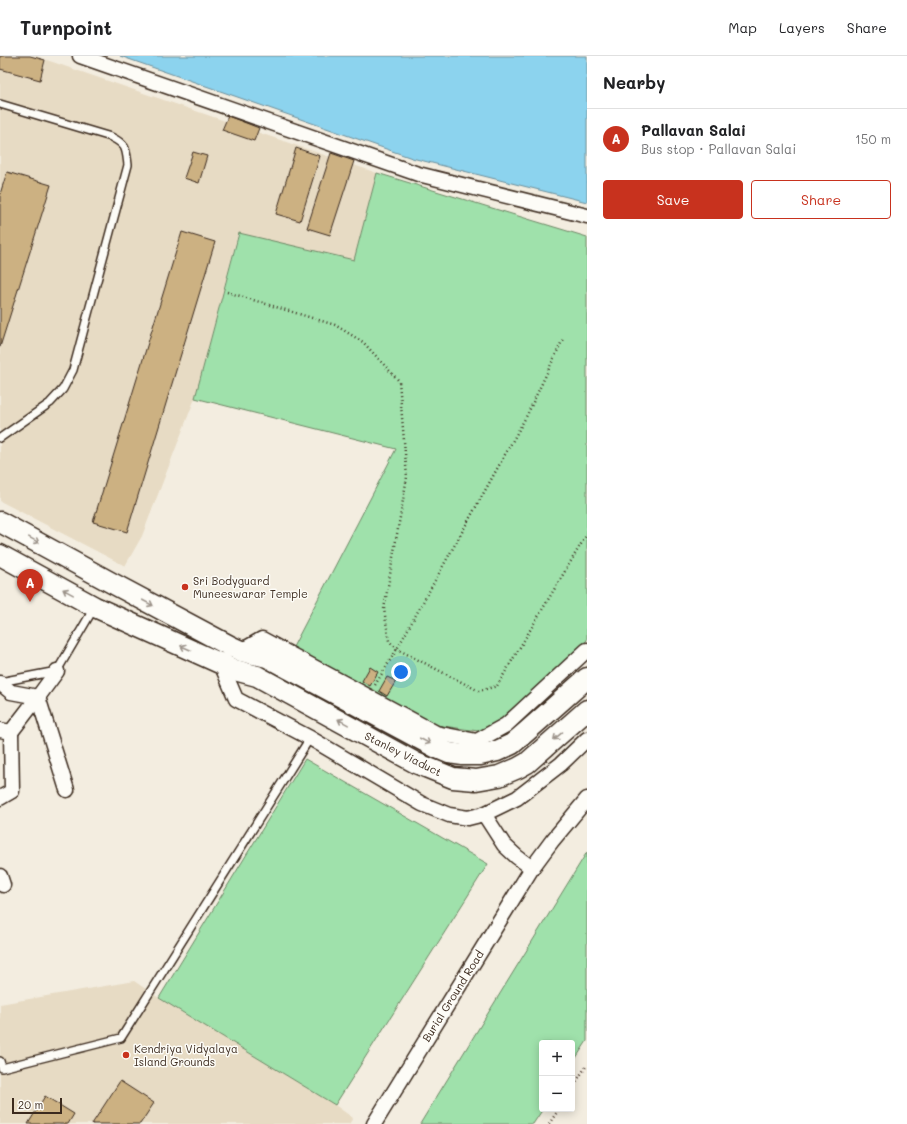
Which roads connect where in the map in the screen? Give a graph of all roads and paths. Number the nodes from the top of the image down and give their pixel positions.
1 (80, 56) edge
2 (0, 104) edge
3 (587, 216) edge
4 (227, 292) dead end
5 (563, 339) dead end
6 (0, 438) edge
7 (0, 522) edge
8 (587, 534) edge
9 (0, 555) edge
10 (95, 607) junction
11 (235, 649) junction
12 (397, 649) junction
13 (587, 650) edge
14 (221, 664) junction
15 (57, 671) junction
16 (587, 678) edge
17 (0, 682) edge
18 (38, 697) junction
19 (368, 697) junction
20 (587, 710) edge
21 (5, 731) edge
22 (310, 738) junction
23 (587, 739) edge
24 (67, 790) dead end
25 (0, 798) edge
26 (587, 799) edge
27 (484, 814) junction
28 (532, 868) junction
29 (587, 1065) edge
30 (1, 1066) edge
31 (575, 1083) edge
32 (557, 1112) edge
33 (374, 1124) edge
34 (549, 1124) edge

1 - 3 street
2 - 6 lane
4 - 12 path
5 - 12 path
7 -> 11 main road, Stanley Viaduct
8 - 12 path
10 -> 9 main road, Stanley Viaduct
14 -> 10 main road, Stanley Viaduct
10 - 15 lane
11 - 14 street
11 -> 16 main road, Stanley Viaduct
11 - 19 street
12 - 19 path
13 - 19 street
20 -> 14 main road, Stanley Viaduct
14 - 22 street
15 - 17 lane
15 - 18 street
17 - 18 street
18 - 21 street
18 - 24 street
21 - 25 street
22 - 27 street
22 - 30 lane
23 - 27 street
26 - 28 street, Burial Ground Road
27 - 28 street
28 - 33 street, Burial Ground Road
29 - 31 path
32 - 34 path

